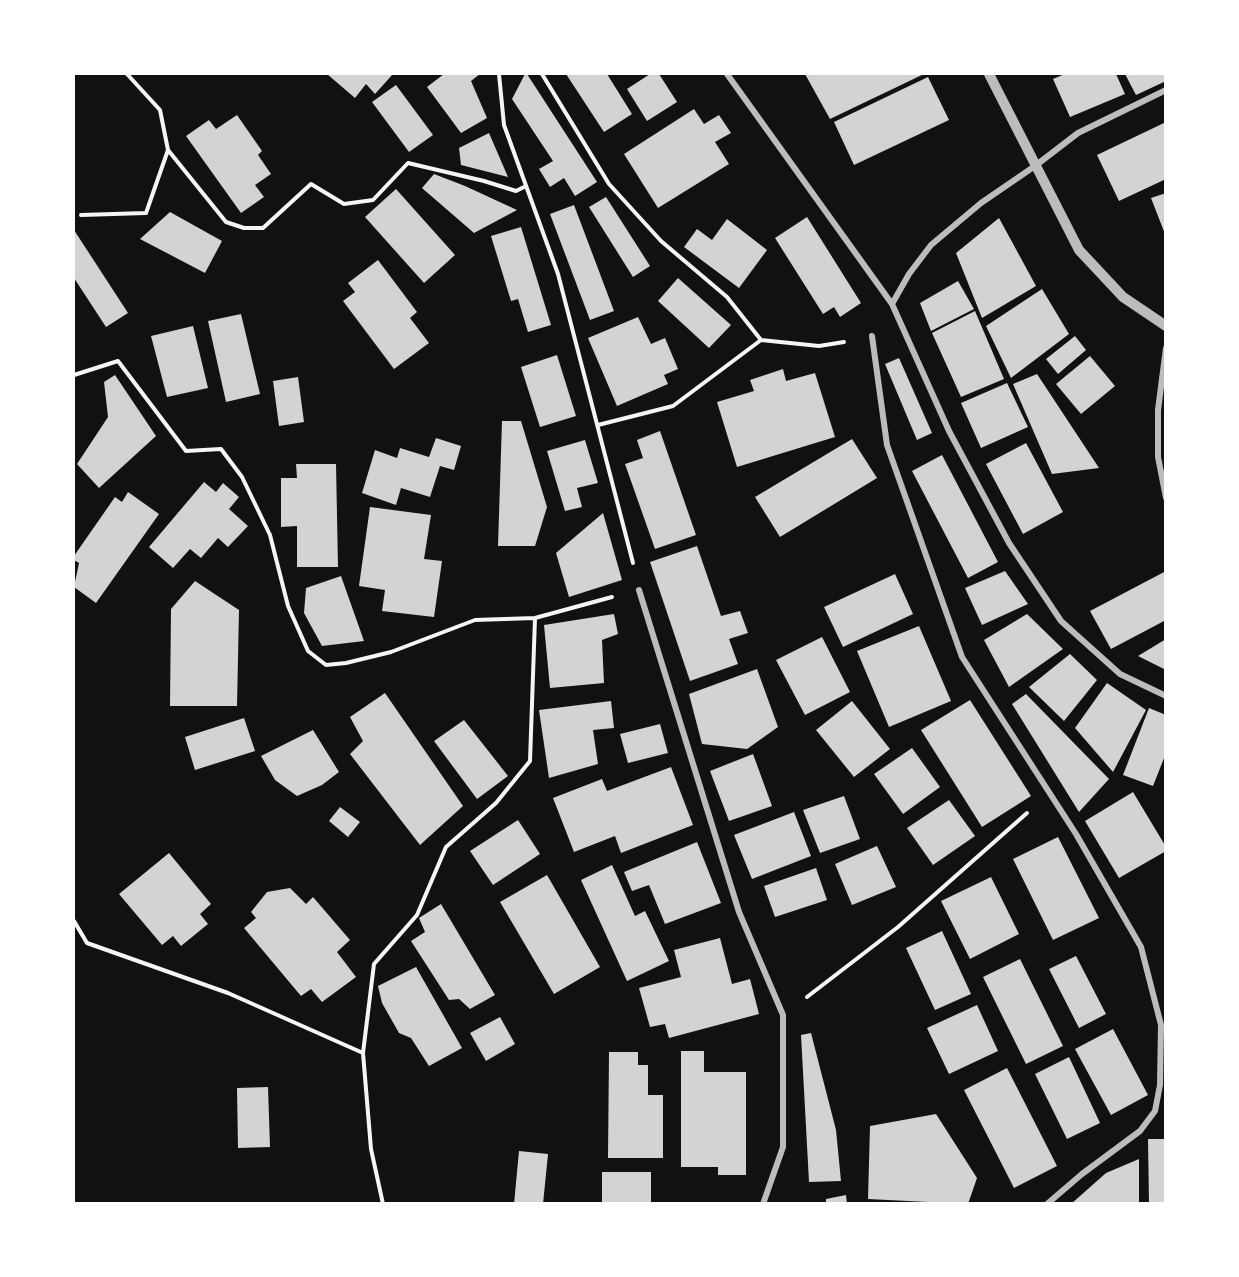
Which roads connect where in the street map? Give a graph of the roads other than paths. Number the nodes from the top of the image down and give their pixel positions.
1 (726, 74) edge
2 (989, 74) edge
3 (1166, 90) edge
4 (1035, 166) junction
5 (892, 304) junction
6 (1166, 326) edge
7 (872, 336) road end
8 (1166, 348) edge
9 (1166, 498) edge
10 (639, 590) road end
11 (1166, 696) edge
12 (1163, 1085) edge
13 (763, 1203) edge
14 (1047, 1203) edge

1 - 5 street
2 - 4 street
3 - 4 street
4 - 5 street
4 - 6 street
5 - 11 street
7 - 12 street
8 - 9 street
10 - 13 street
12 - 14 street

